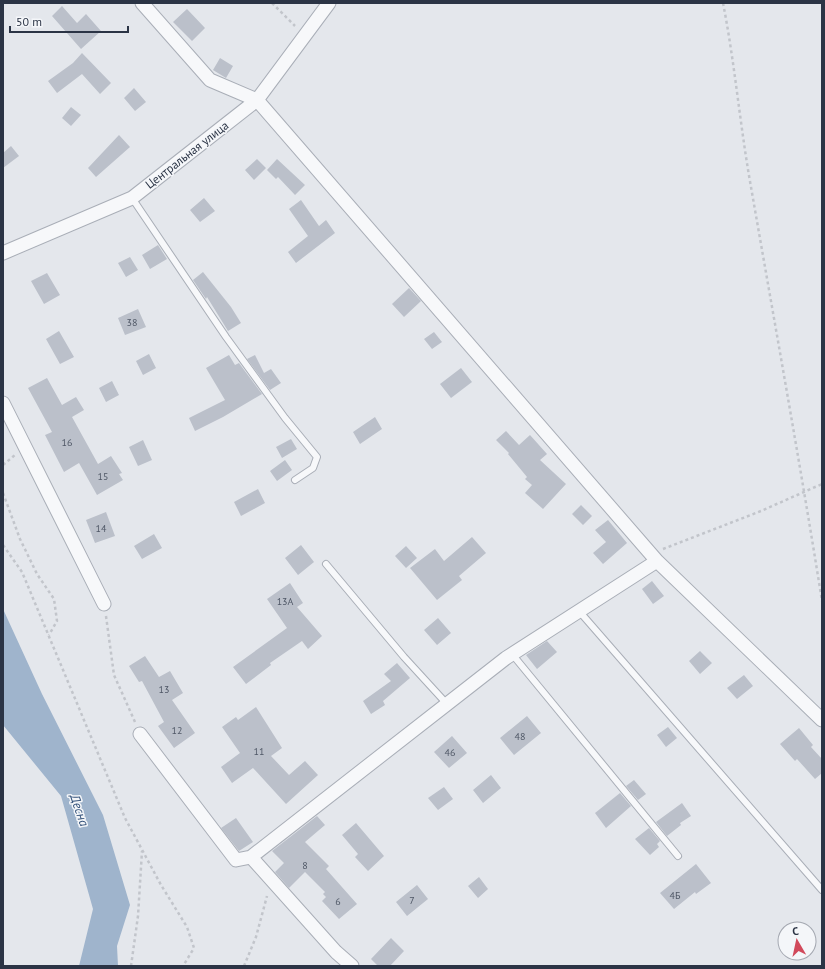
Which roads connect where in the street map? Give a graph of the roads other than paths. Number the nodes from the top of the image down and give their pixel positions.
1 (142, 3) edge
2 (329, 3) edge
3 (257, 100) junction
4 (132, 198) junction
5 (3, 253) edge
6 (3, 403) edge
7 (295, 480) dead end
8 (657, 561) junction
9 (326, 564) dead end
10 (104, 604) road end
11 (579, 611) junction
12 (512, 654) junction
13 (447, 704) junction
14 (822, 720) edge
15 (140, 734) road end
16 (678, 856) dead end
17 (251, 857) junction
18 (822, 890) edge
19 (352, 966) edge

1 - 3 street
2 - 3 street, Центральная улица
3 - 4 street, Центральная улица
3 - 8 street
4 - 5 street, Центральная улица
4 - 7 lane
6 - 10 street
8 - 11 street
8 - 14 street
9 - 13 lane
11 - 12 street
11 - 18 lane
12 - 13 street
12 - 16 lane
13 - 17 street
15 - 17 street
17 - 19 street

